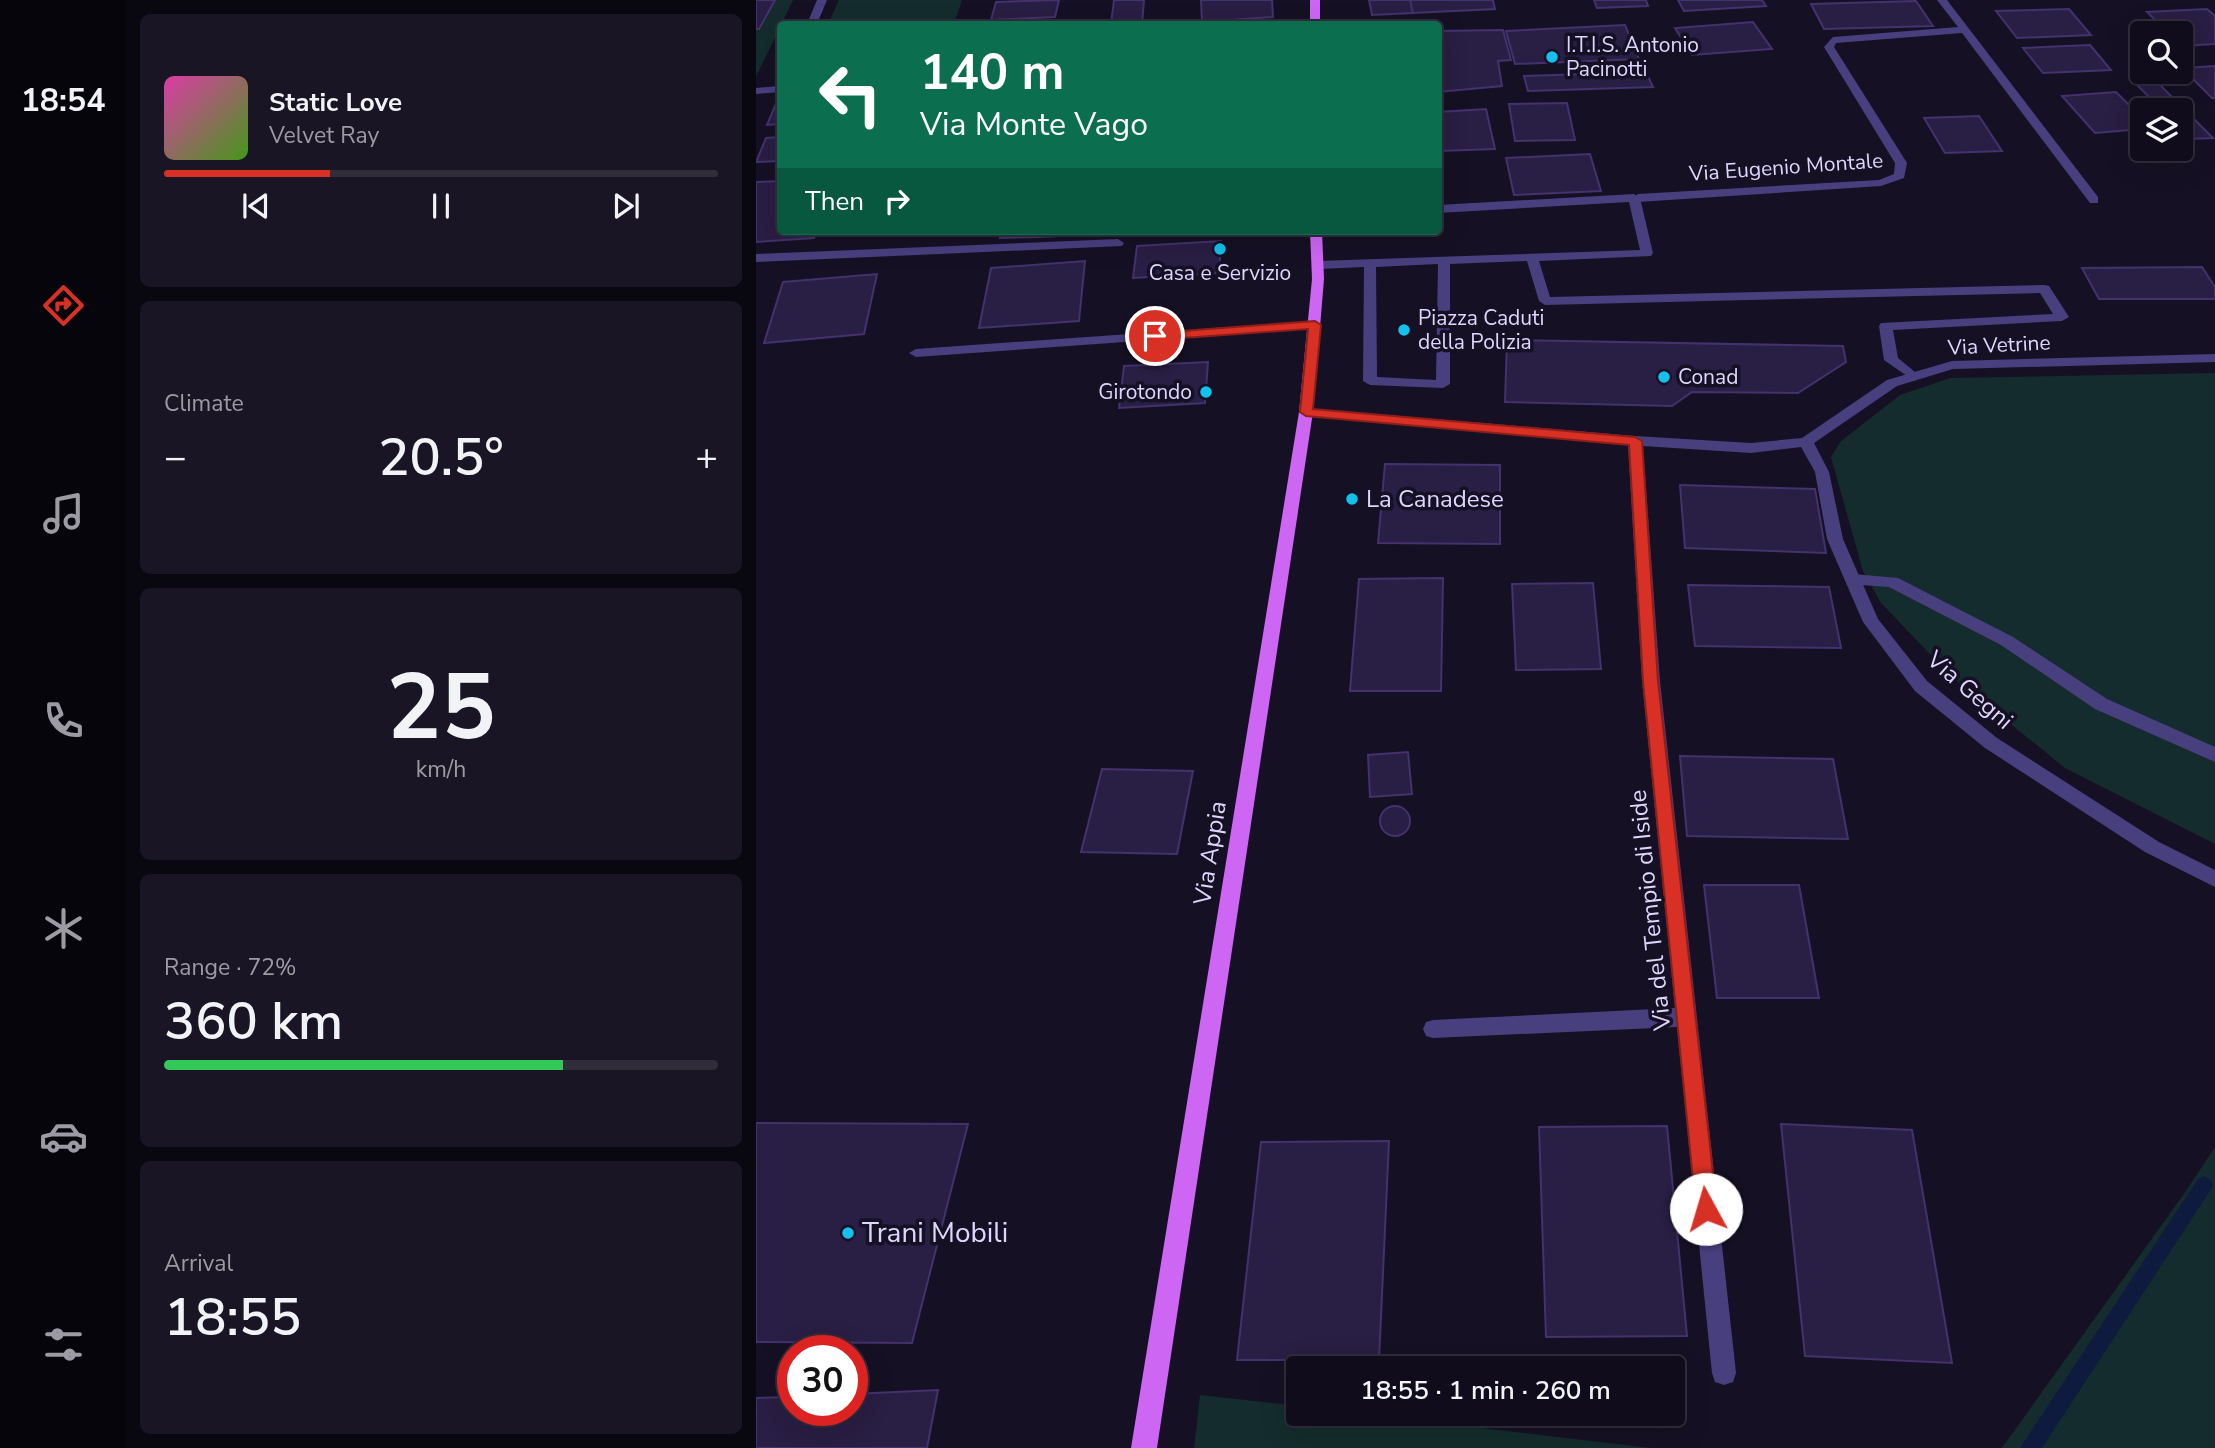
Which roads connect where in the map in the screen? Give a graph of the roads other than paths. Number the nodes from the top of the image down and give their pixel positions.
1 (822, 0) edge
2 (1315, 0) edge
3 (1942, 0) edge
4 (813, 21) edge
5 (1315, 21) edge
6 (1962, 30) junction
7 (777, 89) edge
8 (756, 91) edge
9 (1636, 198) junction
10 (2094, 200) dead end
11 (1442, 209) edge
12 (1316, 235) edge
13 (1118, 243) dead end
14 (756, 258) edge
15 (1532, 258) junction
16 (1444, 262) junction
17 (1370, 264) junction
18 (1318, 265) junction
19 (1884, 310) junction
20 (1315, 325) junction
21 (916, 353) dead end
22 (2215, 358) edge
23 (1914, 377) junction
24 (1306, 412) junction
25 (1635, 441) junction
26 (1806, 442) junction
27 (1853, 580) junction
28 (2215, 755) edge
29 (2215, 879) edge
30 (1686, 1017) junction
31 (1433, 1030) dead end
32 (1724, 1373) dead end
33 (1143, 1448) edge

1 - 4 street
2 - 5 main road
3 - 6 street
6 - 9 street, Via Eugenio Montale
6 - 10 street
7 - 8 street
9 - 11 street
9 - 15 street
12 - 18 main road, Via Appia
13 - 14 street
15 - 16 street
15 - 19 street
16 - 17 street
16 - 17 street
17 - 18 street
18 - 20 main road, Via Appia
19 - 19 street
19 - 23 street
20 - 21 street
20 - 24 main road, Via Appia
22 - 23 street, Via Vetrine
23 - 26 street, Via Vetrine
24 - 25 street
24 - 33 main road, Via Appia
25 - 26 street
25 - 30 street, Via del Tempio di Iside
26 - 27 street, Via Gegni
27 - 28 street
27 - 29 street, Via Gegni
30 - 31 street
30 - 32 street, Via del Tempio di Iside

